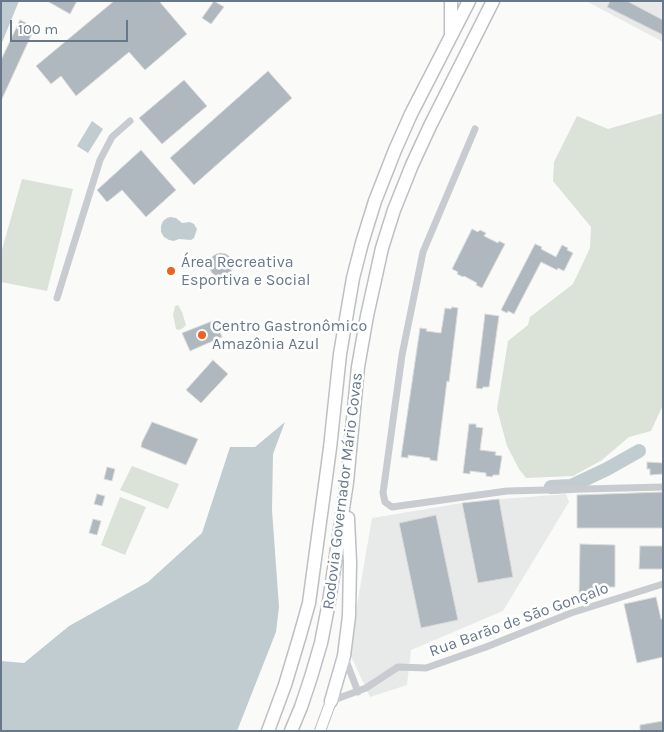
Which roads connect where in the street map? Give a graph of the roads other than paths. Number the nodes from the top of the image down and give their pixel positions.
1 (451, 1) edge
2 (469, 1) edge
3 (493, 1) edge
4 (451, 35) junction
5 (130, 121) dead end
6 (475, 129) dead end
7 (57, 298) dead end
8 (347, 482) junction
9 (663, 487) edge
10 (663, 584) edge
11 (344, 656) junction
12 (358, 692) junction
13 (332, 701) junction
14 (268, 731) edge
15 (291, 731) edge
16 (320, 731) edge

1 - 4 highway
2 - 4 highway, Rodovia Governador Mário Covas
3 - 8 highway, Rodovia Governador Mário Covas
4 - 14 highway, Rodovia Governador Mário Covas
5 - 7 street
6 - 9 street
8 - 11 highway
8 - 15 highway, Rodovia Governador Mário Covas
10 - 12 street, Rua Barão de São Gonçalo
11 - 12 street
11 - 13 highway
12 - 13 street, Rua Barão de São Gonçalo
13 - 16 main road

